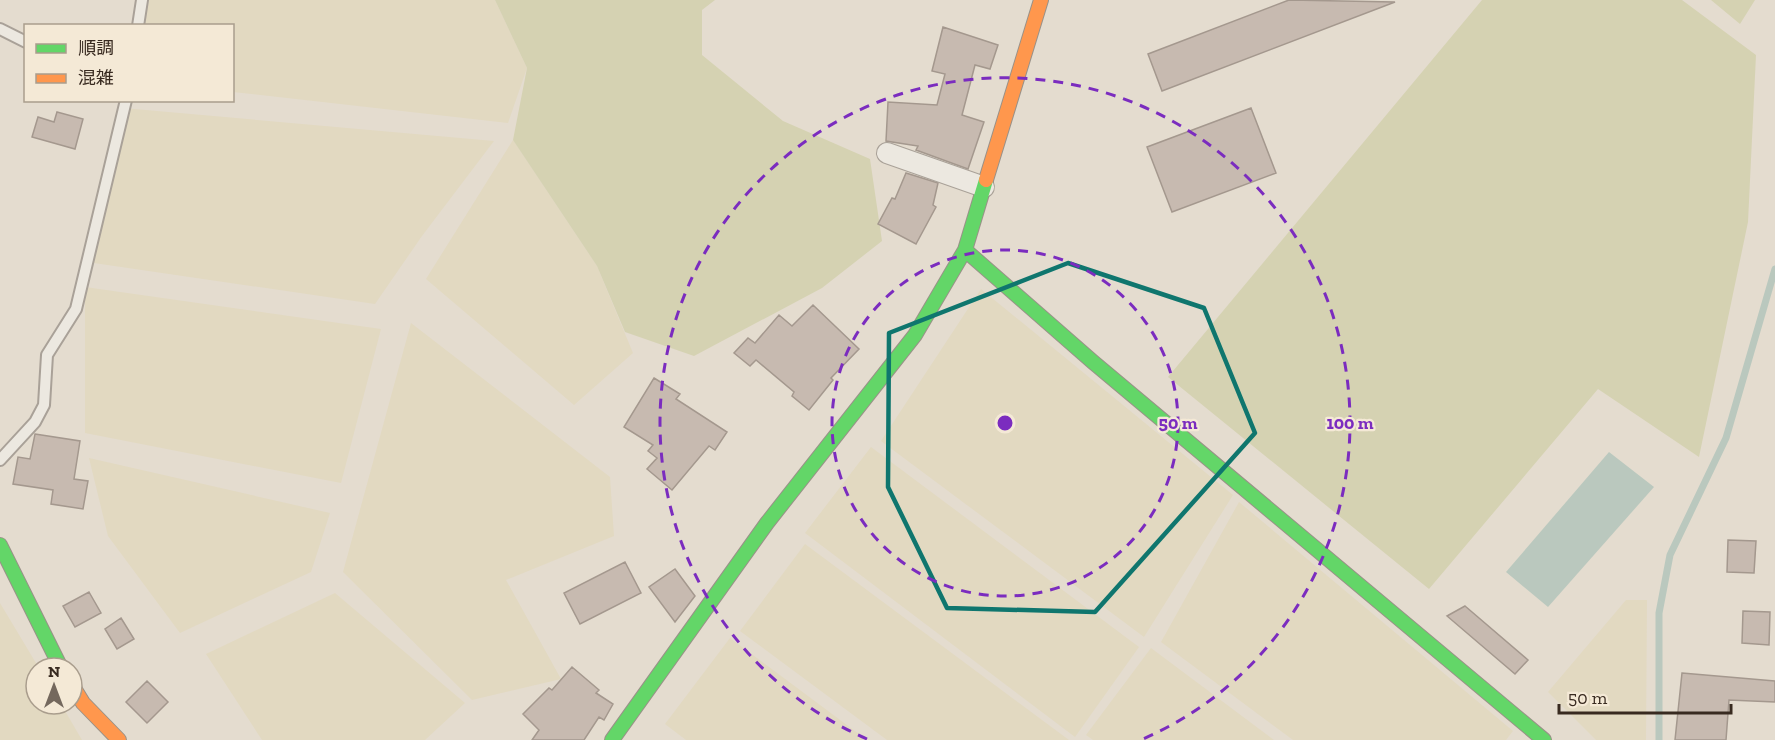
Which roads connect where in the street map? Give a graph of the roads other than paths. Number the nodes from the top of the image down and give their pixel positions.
1 (142, 0) edge
2 (1041, 0) edge
3 (138, 24) edge
4 (0, 29) edge
5 (24, 41) edge
6 (126, 102) edge
7 (887, 153) dead end
8 (984, 187) junction
9 (964, 249) junction
10 (0, 460) edge
11 (0, 545) edge
12 (55, 656) edge
13 (84, 704) edge
14 (1534, 737) edge
15 (119, 740) edge
16 (612, 740) edge

1 - 3 lane
2 - 8 street
4 - 5 lane
6 - 10 lane
7 - 8 street
8 - 9 street
9 - 14 street
9 - 16 street
11 - 12 street
13 - 15 street

